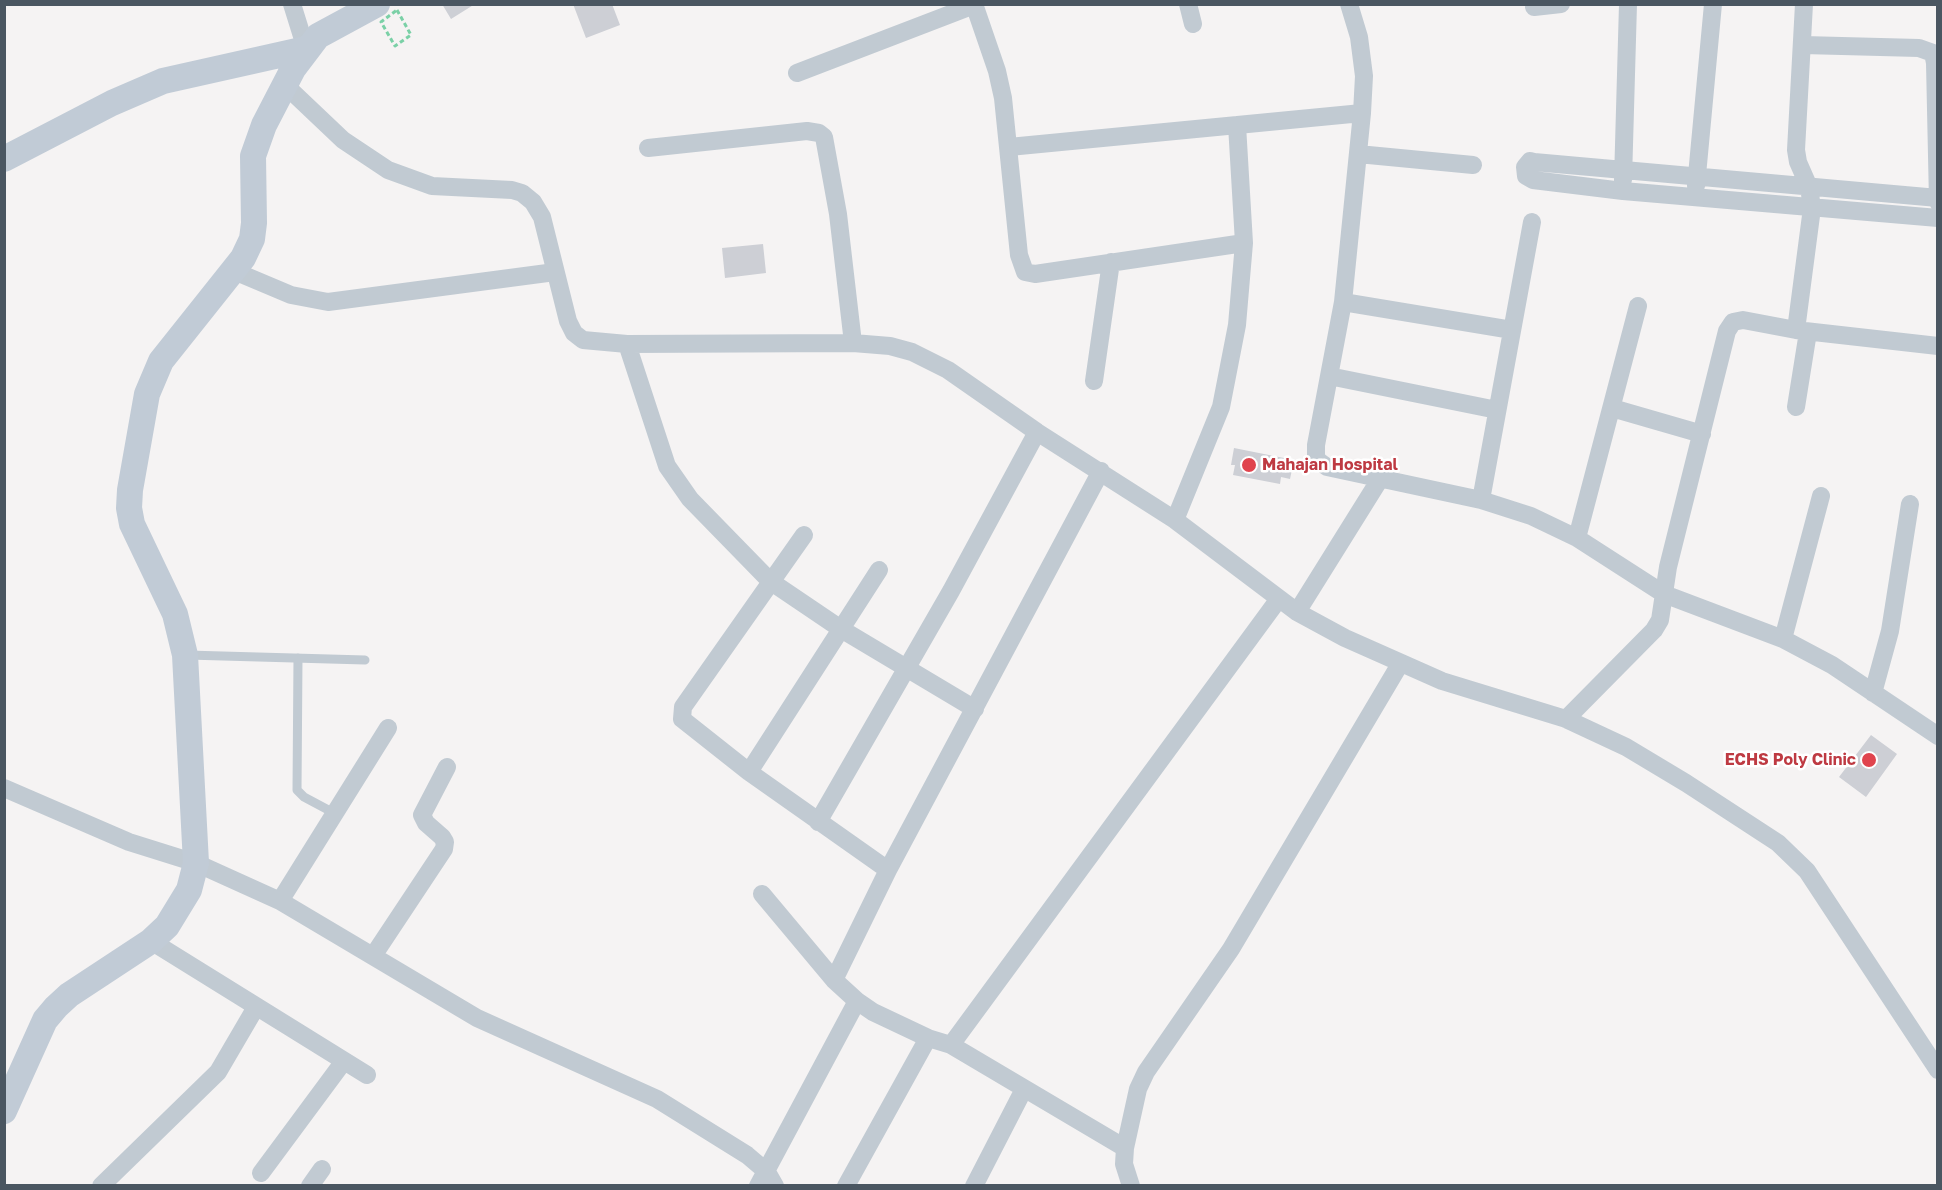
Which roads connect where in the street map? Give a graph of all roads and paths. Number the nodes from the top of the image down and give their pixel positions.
1 (292, 4) edge
2 (1188, 4) edge
3 (1349, 4) edge
4 (1561, 4) edge
5 (1629, 4) edge
6 (1713, 4) edge
7 (1804, 4) edge
8 (387, 7) edge
9 (1534, 7) dead end
10 (1193, 24) dead end
11 (1803, 45) junction
12 (306, 49) junction
13 (797, 73) dead end
14 (285, 85) junction
15 (1362, 113) junction
16 (1237, 125) junction
17 (1010, 147) junction
18 (648, 148) dead end
19 (1358, 154) junction
20 (4, 159) edge
21 (1473, 165) dead end
22 (1624, 170) junction
23 (1697, 177) junction
24 (1809, 187) junction
25 (1623, 191) junction
26 (1695, 197) junction
27 (1937, 199) edge
28 (1812, 207) junction
29 (1938, 218) edge
30 (1532, 222) dead end
31 (1244, 243) junction
32 (1111, 262) junction
33 (234, 271) junction
34 (555, 272) junction
35 (1343, 302) junction
36 (1638, 306) dead end
37 (1512, 330) junction
38 (1802, 331) junction
39 (854, 343) junction
40 (627, 344) junction
41 (1938, 346) edge
42 (1329, 376) junction
43 (1094, 381) dead end
44 (1796, 407) dead end
45 (1612, 408) junction
46 (1497, 410) junction
47 (1037, 432) junction
48 (1702, 434) junction
49 (1101, 471) junction
50 (1380, 479) junction
51 (1821, 496) dead end
52 (1481, 500) junction
53 (1910, 504) dead end
54 (1175, 520) junction
55 (804, 535) dead end
56 (1578, 538) junction
57 (879, 570) dead end
58 (770, 581) junction
59 (1664, 594) junction
60 (1278, 600) junction
61 (1297, 612) junction
62 (841, 629) junction
63 (1783, 639) junction
64 (184, 655) junction
65 (298, 658) junction
66 (365, 660) dead end
67 (1400, 664) junction
68 (907, 669) junction
69 (1873, 693) junction
70 (975, 709) junction
71 (1566, 719) junction
72 (388, 728) dead end
73 (1938, 736) edge
74 (447, 767) dead end
75 (749, 772) junction
76 (4, 788) edge
77 (334, 813) junction
78 (818, 822) junction
79 (196, 863) junction
80 (888, 870) junction
81 (762, 894) dead end
82 (280, 901) junction
83 (151, 941) junction
84 (373, 956) junction
85 (834, 980) junction
86 (857, 1001) junction
87 (256, 1007) junction
88 (928, 1038) junction
89 (951, 1045) junction
90 (344, 1061) junction
91 (1938, 1070) edge
92 (368, 1076) dead end
93 (1024, 1089) junction
94 (4, 1111) edge
95 (1125, 1148) junction
96 (322, 1169) dead end
97 (261, 1173) dead end
98 (767, 1181) edge
99 (101, 1185) edge
100 (310, 1185) edge
101 (846, 1185) edge
102 (974, 1185) edge
103 (1131, 1185) edge

1 - 12 street
2 - 10 street
3 - 15 street
4 - 9 street
5 - 22 street
6 - 23 street
7 - 11 street
8 - 8 path
8 - 12 street
11 - 24 street
11 - 27 street
12 - 14 street
12 - 20 street
13 - 17 street
14 - 33 street
14 - 34 street
15 - 16 street
15 - 19 street
16 - 17 street
16 - 31 street
17 - 32 street
18 - 39 street
19 - 21 street
19 - 35 street
22 - 23 street
22 - 25 street
22 - 25 street
23 - 24 street
23 - 26 street
24 - 27 street
24 - 28 street
25 - 26 street
26 - 28 street
28 - 29 street
28 - 38 street
30 - 37 street
31 - 32 street
31 - 54 street
32 - 43 street
33 - 34 street
33 - 64 street
34 - 40 street
35 - 37 street
35 - 42 street
36 - 45 street
37 - 46 street
38 - 41 street
38 - 44 street
38 - 48 street
39 - 40 street
39 - 47 street
40 - 58 street
42 - 46 street
42 - 50 street
45 - 48 street
45 - 56 street
46 - 52 street
47 - 49 street
47 - 68 street
48 - 59 street
49 - 54 street
49 - 70 street
50 - 52 street
50 - 61 street
51 - 63 street
52 - 56 street
53 - 69 street
54 - 60 street
55 - 58 street
56 - 59 street
57 - 62 street
58 - 62 street
58 - 75 street
59 - 63 street
59 - 71 street
60 - 61 street
60 - 89 street
61 - 67 street
62 - 68 street
62 - 75 street
63 - 69 street
64 - 65 lane
64 - 79 street
65 - 66 lane
65 - 77 lane
67 - 71 street
67 - 95 street
68 - 70 street
68 - 78 street
69 - 73 street
70 - 80 street
71 - 91 street
72 - 77 street
74 - 84 street
75 - 78 street
76 - 79 street
77 - 82 street
78 - 80 street
79 - 82 street
79 - 83 street
80 - 85 street
81 - 85 street
82 - 84 street
83 - 87 street
83 - 94 street
84 - 98 street
85 - 86 street
86 - 88 street
86 - 98 street
87 - 90 street
87 - 99 street
88 - 89 street
88 - 101 street
89 - 93 street
90 - 92 street
90 - 97 street
93 - 95 street
93 - 102 street
95 - 103 street
96 - 100 street

